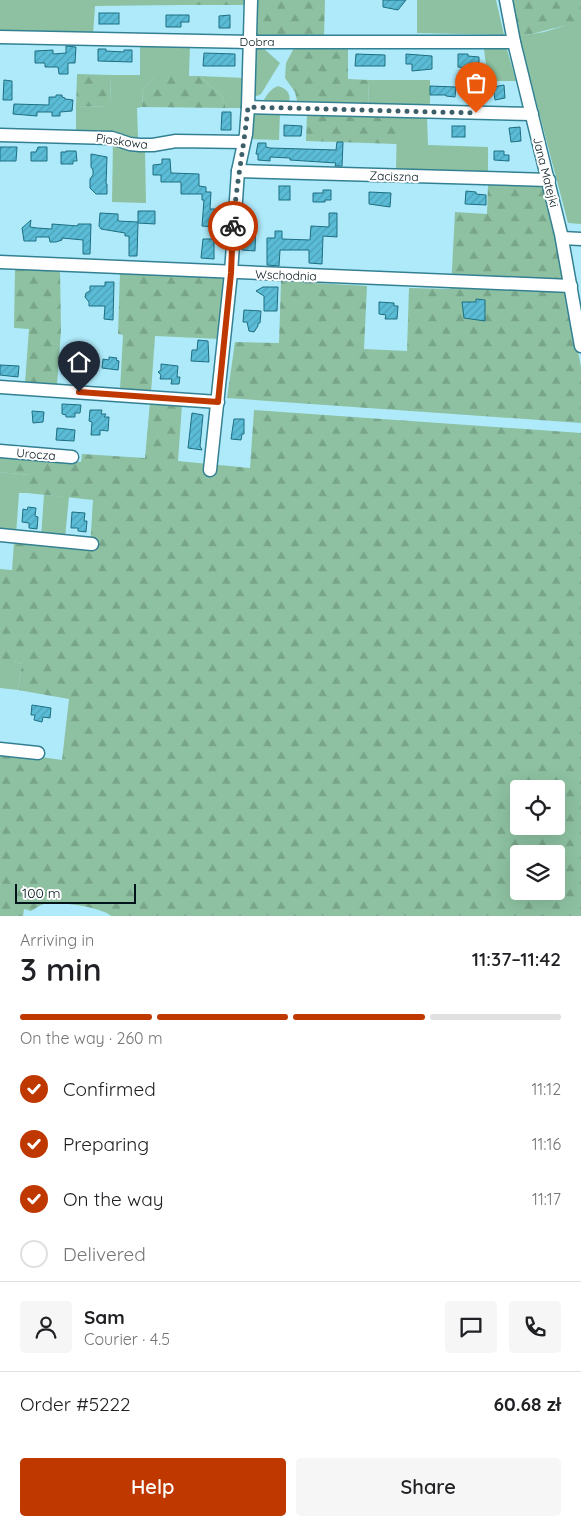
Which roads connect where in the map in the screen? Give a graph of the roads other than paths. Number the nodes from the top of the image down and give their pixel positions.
1 (251, 0) edge
2 (506, 0) edge
3 (0, 37) edge
4 (251, 42) junction
5 (514, 42) junction
6 (248, 107) junction
7 (532, 114) junction
8 (0, 135) edge
9 (244, 142) junction
10 (238, 171) junction
11 (549, 180) junction
12 (562, 238) junction
13 (581, 239) edge
14 (0, 262) edge
15 (231, 273) junction
16 (572, 286) junction
17 (581, 346) edge
18 (0, 387) edge
19 (218, 402) junction
20 (0, 451) edge
21 (72, 457) dead end
22 (210, 470) dead end
23 (0, 535) edge
24 (92, 544) dead end
25 (0, 749) edge
26 (38, 754) dead end

1 - 4 street
2 - 5 street, Jana Matejki
3 - 4 street, Dobra
4 - 5 street, Dobra
4 - 6 street
5 - 7 street, Jana Matejki
6 - 7 street
6 - 9 street
7 - 11 street, Jana Matejki
8 - 9 street, Piaskowa
9 - 10 street
10 - 11 street, Zaciszna
10 - 15 street
11 - 12 street, Jana Matejki
12 - 13 street
12 - 16 street, Jana Matejki
14 - 15 street, Wschodnia
15 - 16 street, Wschodnia
15 - 19 street
16 - 17 street, Jana Matejki
18 - 19 street
19 - 22 street
20 - 21 street, Urocza
23 - 24 street
25 - 26 street

